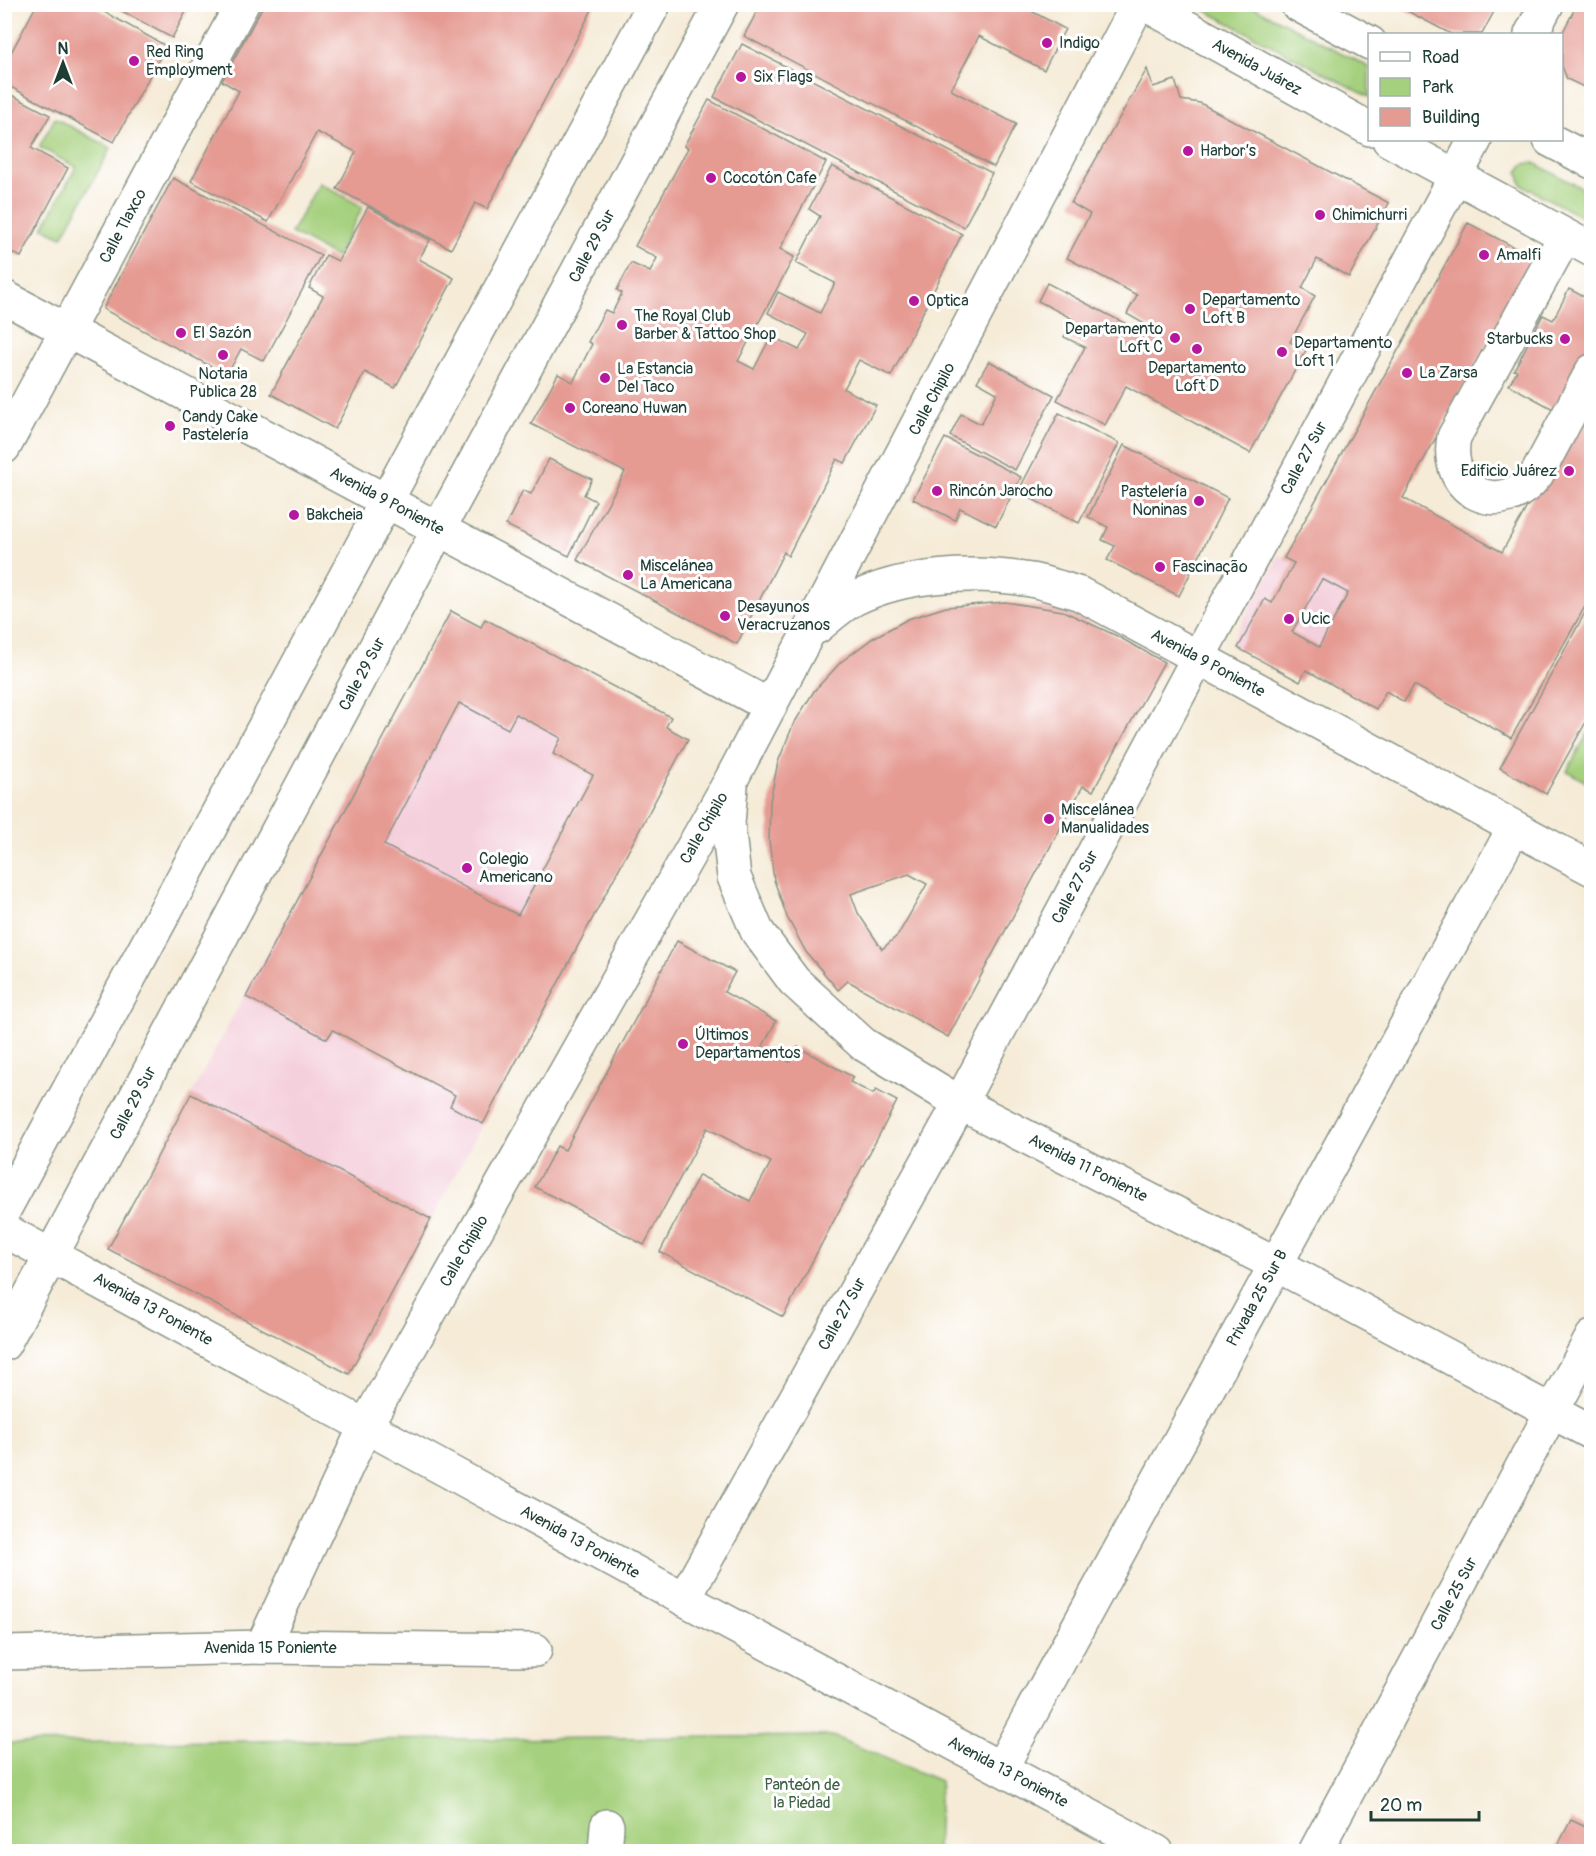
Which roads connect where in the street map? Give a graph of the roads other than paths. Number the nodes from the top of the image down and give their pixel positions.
1 (242, 4) edge
2 (654, 4) edge
3 (722, 4) edge
4 (1138, 4) edge
5 (1145, 4) edge
6 (1297, 4) edge
7 (1547, 4) edge
8 (1532, 33) edge
9 (1368, 42) edge
10 (1368, 128) edge
11 (1391, 141) edge
12 (1473, 141) edge
13 (1552, 141) edge
14 (1592, 162) edge
15 (1455, 176) junction
16 (1578, 243) edge
17 (4, 297) edge
18 (67, 330) junction
19 (1592, 371) edge
20 (4, 447) edge
21 (386, 500) junction
22 (440, 528) junction
23 (808, 634) junction
24 (1198, 657) junction
25 (770, 706) junction
26 (731, 780) junction
27 (1514, 828) junction
28 (1592, 869) edge
29 (960, 1103) junction
30 (4, 1210) edge
31 (4, 1230) edge
32 (52, 1255) junction
33 (1275, 1264) junction
34 (1592, 1337) edge
35 (4, 1344) edge
36 (1552, 1411) junction
37 (366, 1425) junction
38 (1592, 1433) edge
39 (684, 1599) junction
40 (262, 1647) junction
41 (535, 1650) dead end
42 (4, 1653) edge
43 (1001, 1768) junction
44 (1157, 1851) edge
45 (1315, 1851) edge

1 - 18 street, Calle Tlaxco
2 - 21 street
3 - 22 street, Calle 29 Sur
4 - 23 street, Calle Chipilo
5 - 10 street, Avenida Juárez
6 - 9 street
7 - 8 street
11 - 15 street
12 - 15 street, Calle 27 Sur
13 - 14 street
15 - 16 street
15 - 24 street, Calle 27 Sur
16 - 19 street
17 - 18 street, Avenida 9 Poniente
18 - 20 street, Calle Tlaxco
18 - 21 street, Avenida 9 Poniente
21 - 22 street, Avenida 9 Poniente
21 - 30 street
22 - 25 street, Avenida 9 Poniente
22 - 32 street, Calle 29 Sur
23 - 24 street, Avenida 9 Poniente
23 - 25 street, Calle Chipilo
24 - 27 street, Avenida 9 Poniente
24 - 29 street, Calle 27 Sur
25 - 26 street, Calle Chipilo
26 - 29 street, Avenida 11 Poniente
26 - 37 street, Calle Chipilo
27 - 28 street, Avenida 9 Poniente
27 - 33 street, Privada 25 Sur B
29 - 33 street, Avenida 11 Poniente
29 - 39 street, Calle 27 Sur
31 - 32 street, Avenida 13 Poniente
32 - 35 street, Calle 29 Sur
32 - 37 street, Avenida 13 Poniente
33 - 36 street, Avenida 11 Poniente
33 - 43 street, Privada 25 Sur B
34 - 36 street, Calle 25 Sur
36 - 38 street, Avenida 11 Poniente
36 - 45 street, Calle 25 Sur
37 - 39 street, Avenida 13 Poniente
37 - 40 street, Calle Chipilo
39 - 43 street, Avenida 13 Poniente
40 - 41 street, Avenida 15 Poniente
40 - 42 street, Avenida 15 Poniente
43 - 44 street, Avenida 13 Poniente

